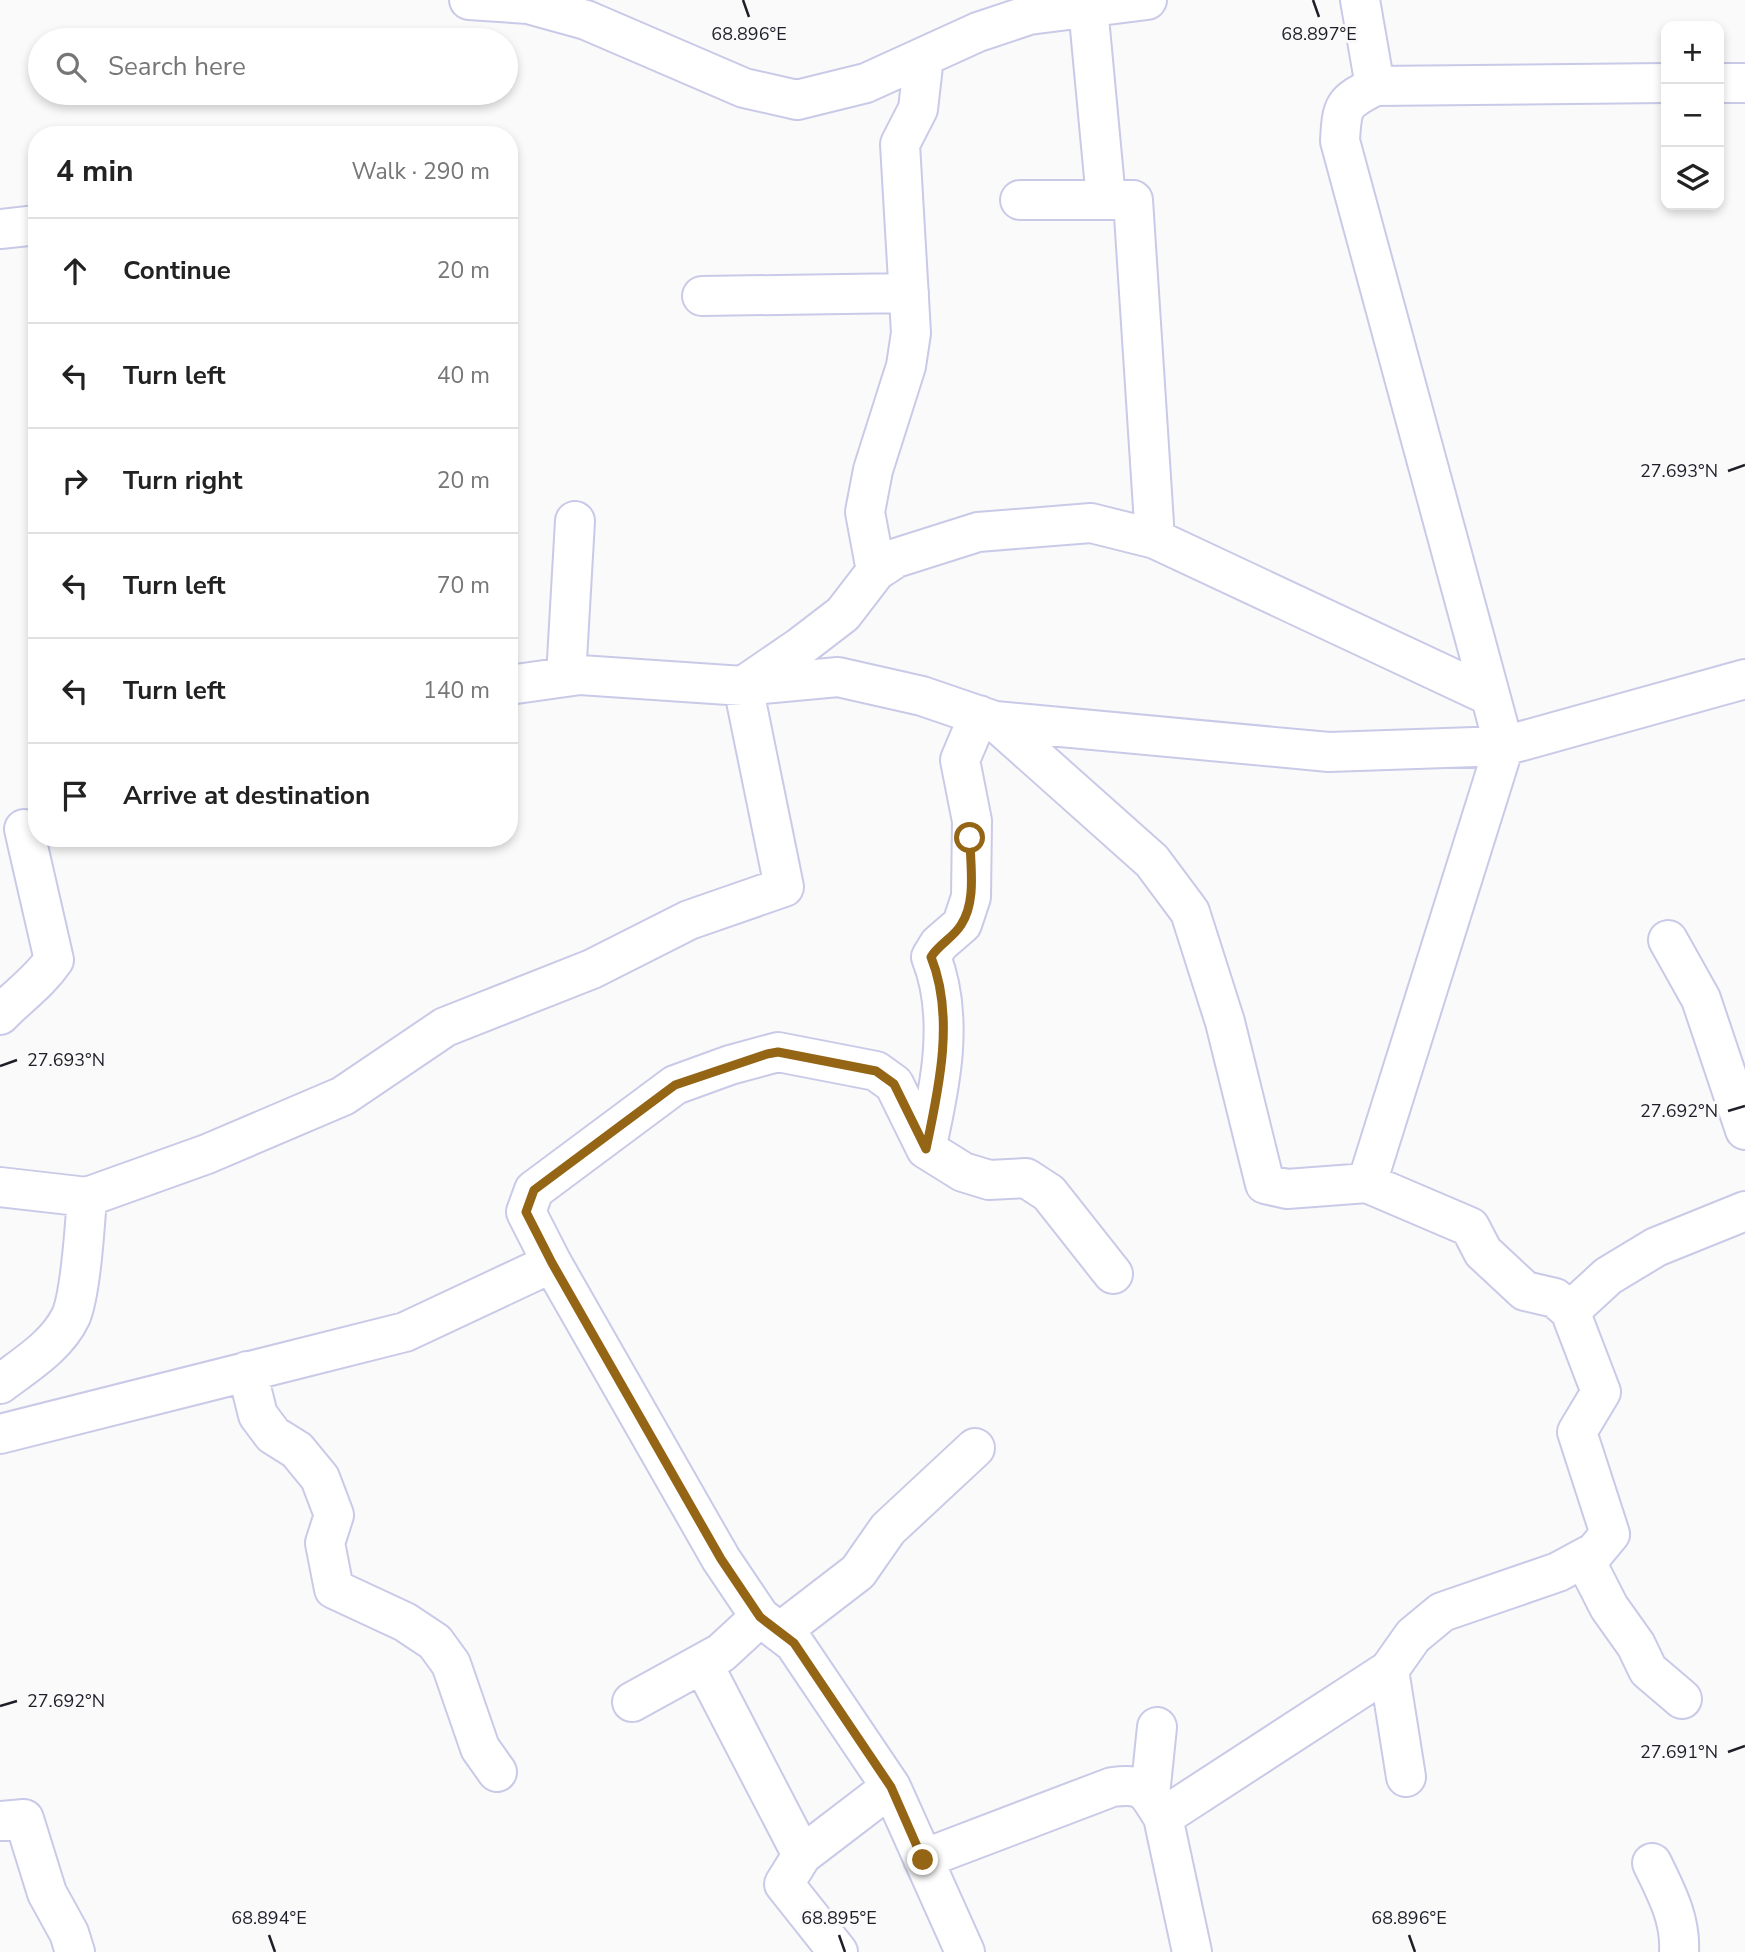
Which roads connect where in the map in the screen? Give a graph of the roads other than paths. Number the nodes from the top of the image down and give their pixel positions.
1 (469, 0) edge
2 (1147, 0) edge
3 (1360, 0) edge
4 (1088, 7) junction
5 (924, 57) junction
6 (1661, 83) edge
7 (1724, 83) edge
8 (1745, 83) edge
9 (1375, 86) junction
10 (1107, 199) junction
11 (1020, 200) dead end
12 (28, 226) edge
13 (0, 229) edge
14 (909, 293) junction
15 (702, 296) dead end
16 (575, 521) dead end
17 (1155, 540) junction
18 (876, 571) junction
19 (566, 677) junction
20 (1745, 679) edge
21 (518, 684) edge
22 (743, 686) junction
23 (1490, 696) junction
24 (987, 718) junction
25 (1504, 746) junction
26 (14, 828) edge
27 (1668, 940) dead end
28 (0, 1015) edge
29 (1745, 1130) edge
30 (926, 1149) junction
31 (1367, 1183) junction
32 (0, 1186) edge
33 (87, 1197) junction
34 (1745, 1211) edge
35 (552, 1263) junction
36 (1113, 1274) dead end
37 (1570, 1311) junction
38 (247, 1371) junction
39 (0, 1384) edge
40 (0, 1434) edge
41 (975, 1448) dead end
42 (1584, 1558) junction
43 (770, 1624) junction
44 (703, 1664) junction
45 (1389, 1670) junction
46 (1682, 1699) dead end
47 (632, 1702) dead end
48 (1157, 1727) dead end
49 (497, 1772) dead end
50 (1406, 1777) dead end
51 (891, 1787) junction
52 (1156, 1806) junction
53 (0, 1821) edge
54 (802, 1855) junction
55 (923, 1860) junction
56 (1652, 1863) dead end
57 (75, 1952) edge
58 (838, 1952) edge
59 (965, 1952) edge
60 (1192, 1952) edge
61 (1679, 1952) edge

1 - 5 street
2 - 4 street
3 - 9 street
4 - 5 street
4 - 10 street
5 - 14 street
6 - 9 street
7 - 8 street
9 - 23 street
10 - 11 street
10 - 17 street
12 - 13 street
14 - 15 street
14 - 18 street
16 - 19 street
17 - 18 street
17 - 23 street
18 - 22 street
19 - 21 street
19 - 22 street
20 - 25 street
22 - 24 street
22 - 33 street
23 - 25 street
24 - 25 street
24 - 30 street
24 - 31 street
25 - 31 street
26 - 28 street
27 - 29 street
30 - 35 street
30 - 36 street
31 - 37 street
32 - 33 street
33 - 39 street
34 - 37 street
35 - 38 street
35 - 43 street
37 - 42 street
38 - 40 street
38 - 49 street
41 - 43 street
42 - 45 street
42 - 46 street
43 - 44 street
43 - 51 street
44 - 47 street
44 - 54 street
45 - 50 street
45 - 52 street
48 - 52 street
51 - 54 street
51 - 55 street
52 - 55 street
52 - 60 street
53 - 57 street
54 - 58 street
55 - 59 street
56 - 61 street

